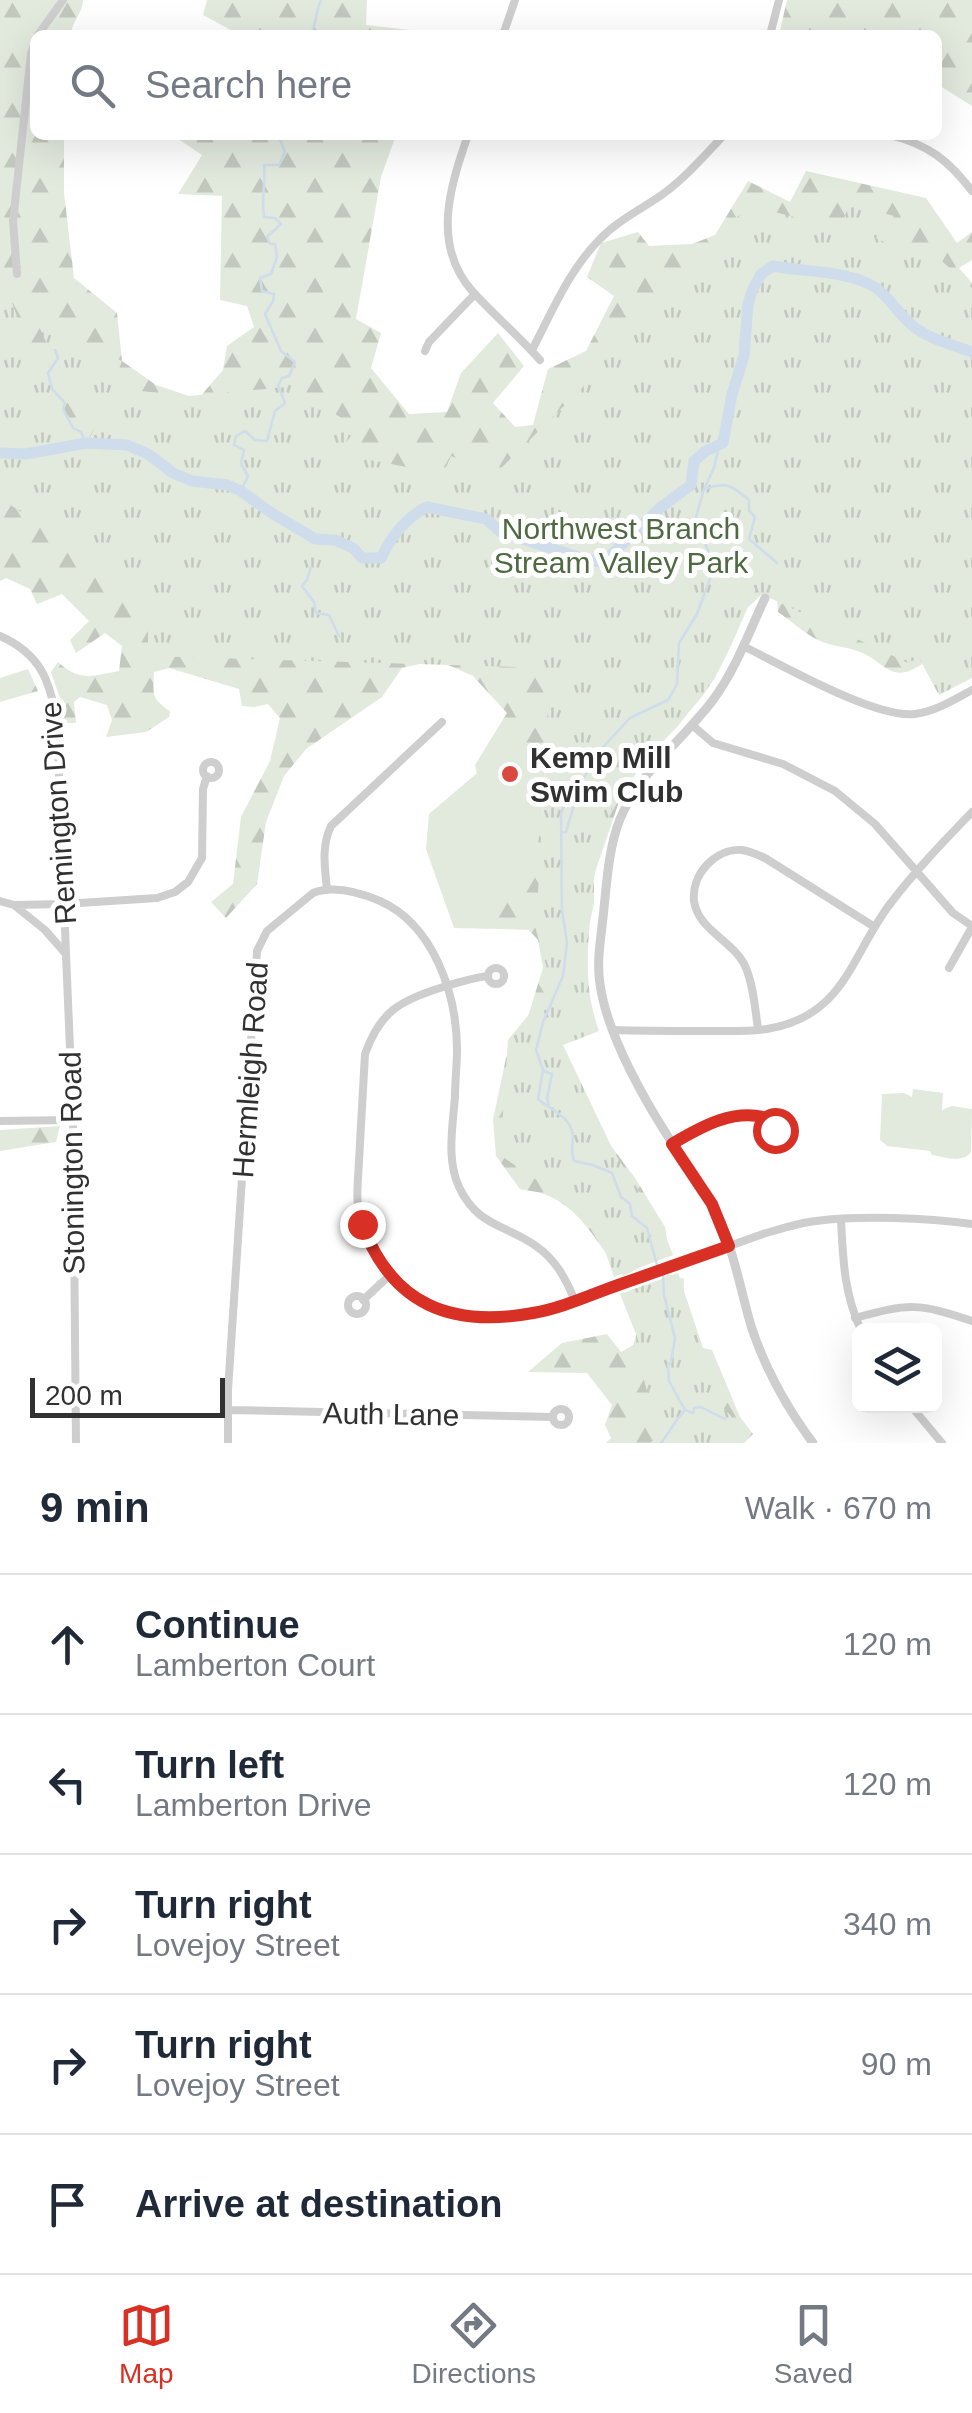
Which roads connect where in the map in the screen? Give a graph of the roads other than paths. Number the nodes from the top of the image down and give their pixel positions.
1 (63, 0) edge
2 (515, 0) edge
3 (779, 0) edge
4 (42, 30) edge
5 (504, 30) edge
6 (771, 30) edge
7 (30, 63) edge
8 (466, 140) edge
9 (719, 140) edge
10 (904, 140) edge
11 (972, 191) edge
12 (17, 274) dead end
13 (475, 294) junction
14 (532, 350) junction
15 (425, 351) dead end
16 (540, 360) dead end
17 (764, 598) dead end
18 (0, 636) edge
19 (743, 646) junction
20 (972, 690) edge
21 (442, 722) dead end
22 (692, 725) junction
23 (207, 776) dead end
24 (971, 815) edge
25 (917, 871) junction
26 (327, 890) junction
27 (0, 901) edge
28 (64, 904) junction
29 (14, 905) junction
30 (874, 926) junction
31 (972, 927) edge
32 (66, 954) junction
33 (950, 968) dead end
34 (488, 976) dead end
35 (446, 986) junction
36 (613, 1030) junction
37 (758, 1030) junction
38 (74, 1120) junction
39 (773, 1120) dead end
40 (0, 1121) edge
41 (672, 1144) junction
42 (841, 1220) junction
43 (972, 1224) edge
44 (729, 1246) junction
45 (390, 1276) junction
46 (363, 1300) dead end
47 (575, 1301) junction
48 (855, 1318) junction
49 (972, 1321) edge
50 (858, 1323) edge
51 (229, 1410) junction
52 (917, 1413) edge
53 (553, 1416) dead end
54 (809, 1442) edge
55 (76, 1443) edge
56 (228, 1443) edge
57 (942, 1443) edge

1 - 4 street
2 - 5 street
3 - 6 street
7 - 12 street
8 - 13 street
9 - 14 street
10 - 11 street
13 - 14 street
13 - 15 street
14 - 16 street
17 - 19 street
18 - 28 street, Remington Drive
19 - 20 street
19 - 22 street
21 - 26 street
22 - 25 street
22 - 36 street
23 - 28 street
24 - 25 street
25 - 30 street
25 - 31 street
26 - 35 street
26 - 51 street, Hermleigh Road
27 - 29 street
28 - 29 street
28 - 32 street, Remington Drive
29 - 32 street
30 - 37 street
30 - 37 street
31 - 33 street
32 - 38 street, Stonington Road
34 - 35 street
35 - 45 street
35 - 47 street
36 - 37 street
36 - 41 street
38 - 40 street
38 - 55 street, Stonington Road
39 - 41 street
41 - 44 street
42 - 43 street
42 - 44 street
42 - 48 street
44 - 47 street
44 - 54 street
45 - 46 street
45 - 47 street
48 - 49 street
48 - 50 street
51 - 53 street, Auth Lane
51 - 56 street, Hermleigh Road
52 - 57 street

